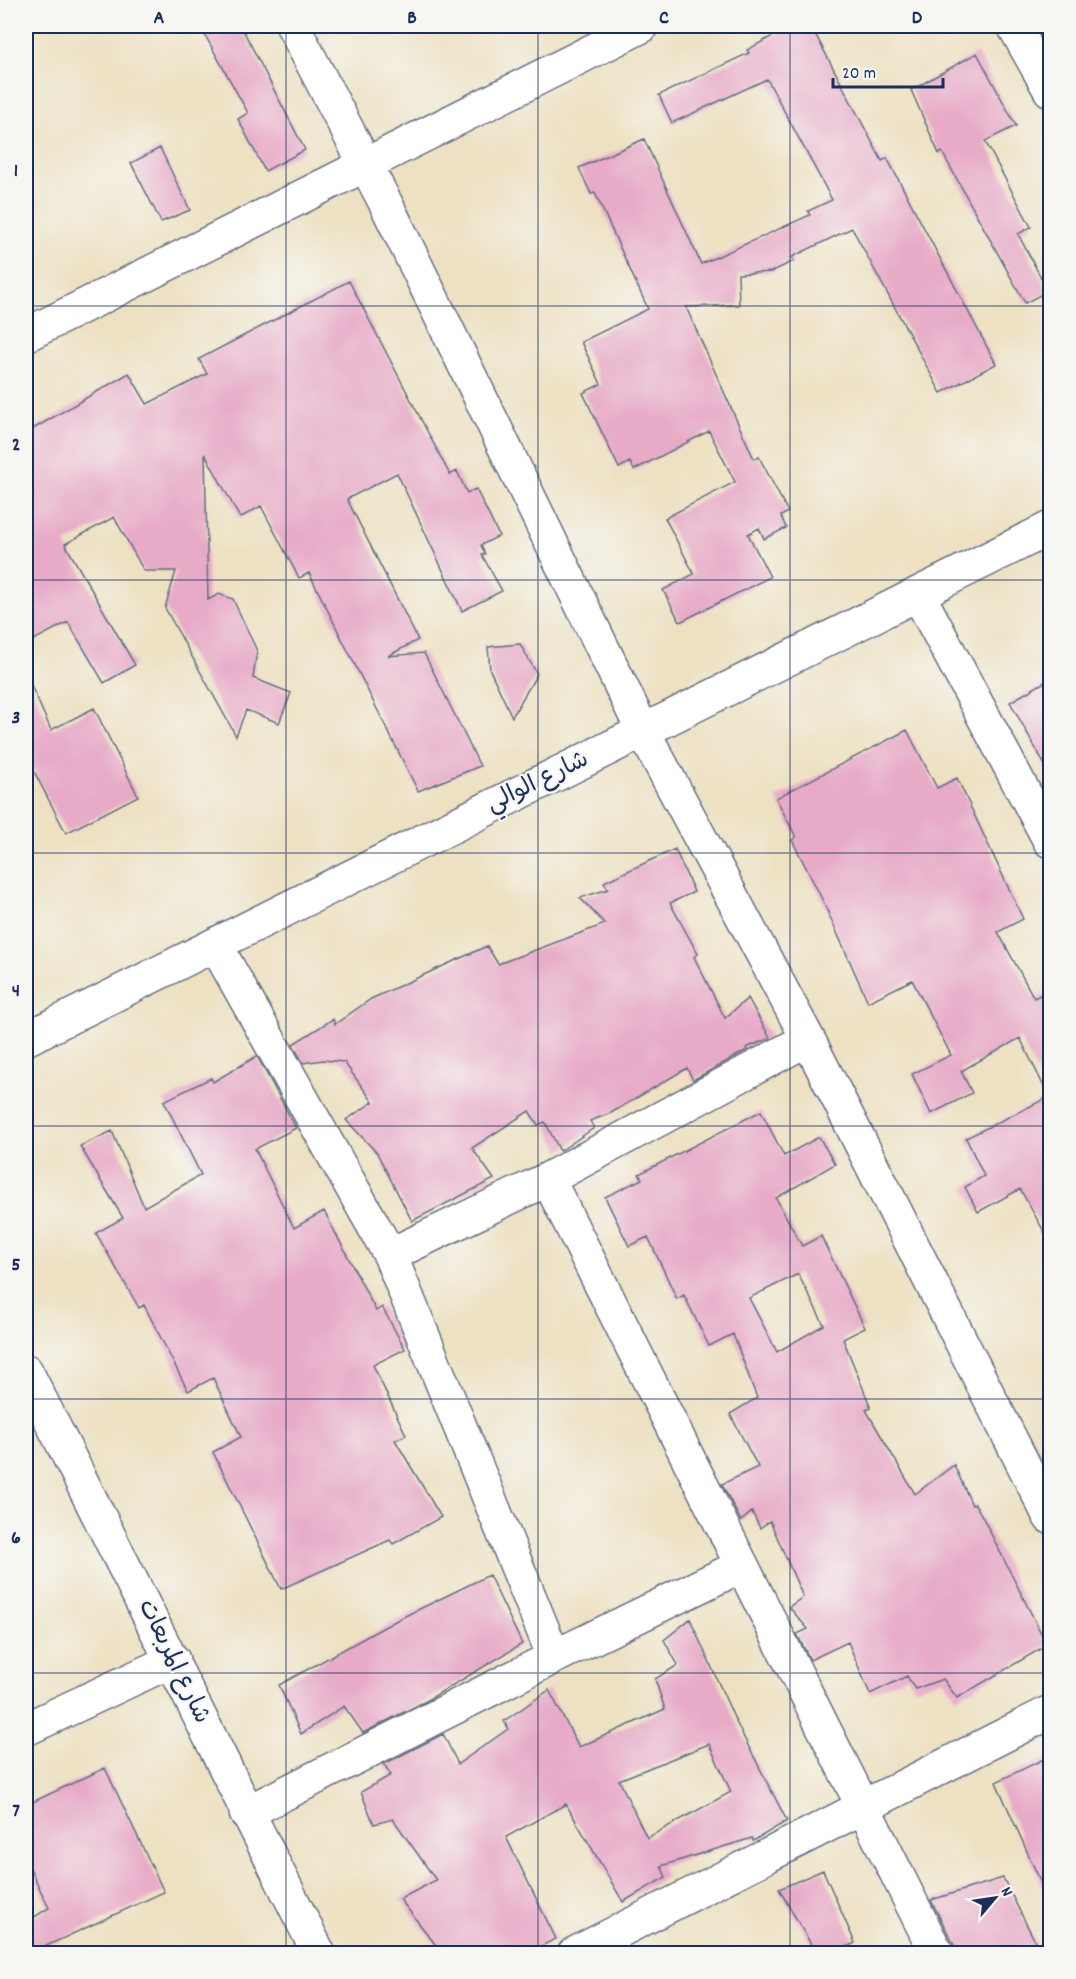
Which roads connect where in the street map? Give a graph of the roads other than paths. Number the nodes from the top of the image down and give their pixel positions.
1 (293, 26) edge
2 (642, 26) edge
3 (1014, 26) edge
4 (1050, 90) edge
5 (366, 165) junction
6 (26, 335) edge
7 (1050, 528) edge
8 (918, 594) junction
9 (643, 731) junction
10 (1050, 841) edge
11 (216, 946) junction
12 (26, 1039) edge
13 (808, 1039) junction
14 (548, 1179) junction
15 (390, 1255) junction
16 (26, 1371) edge
17 (1050, 1516) edge
18 (741, 1566) junction
19 (554, 1656) junction
20 (173, 1660) junction
21 (1050, 1712) edge
22 (26, 1729) edge
23 (863, 1808) junction
24 (246, 1813) junction
25 (319, 1953) edge
26 (574, 1953) edge
27 (937, 1953) edge

1 - 5 street
2 - 5 street
3 - 4 street
5 - 6 street
5 - 9 street
7 - 8 street, شارع الوالي
8 - 9 street, شارع الوالي
8 - 10 street
9 - 11 street, شارع الوالي
9 - 13 street
11 - 12 street, شارع الوالي
11 - 15 street
13 - 14 street
13 - 17 street
14 - 15 street
14 - 18 street
15 - 19 street
16 - 20 street, شارع المربعات
18 - 19 street
18 - 23 street
19 - 24 street
20 - 22 street
20 - 24 street, شارع المربعات
21 - 23 street
23 - 26 street
23 - 27 street
24 - 25 street, شارع المربعات

